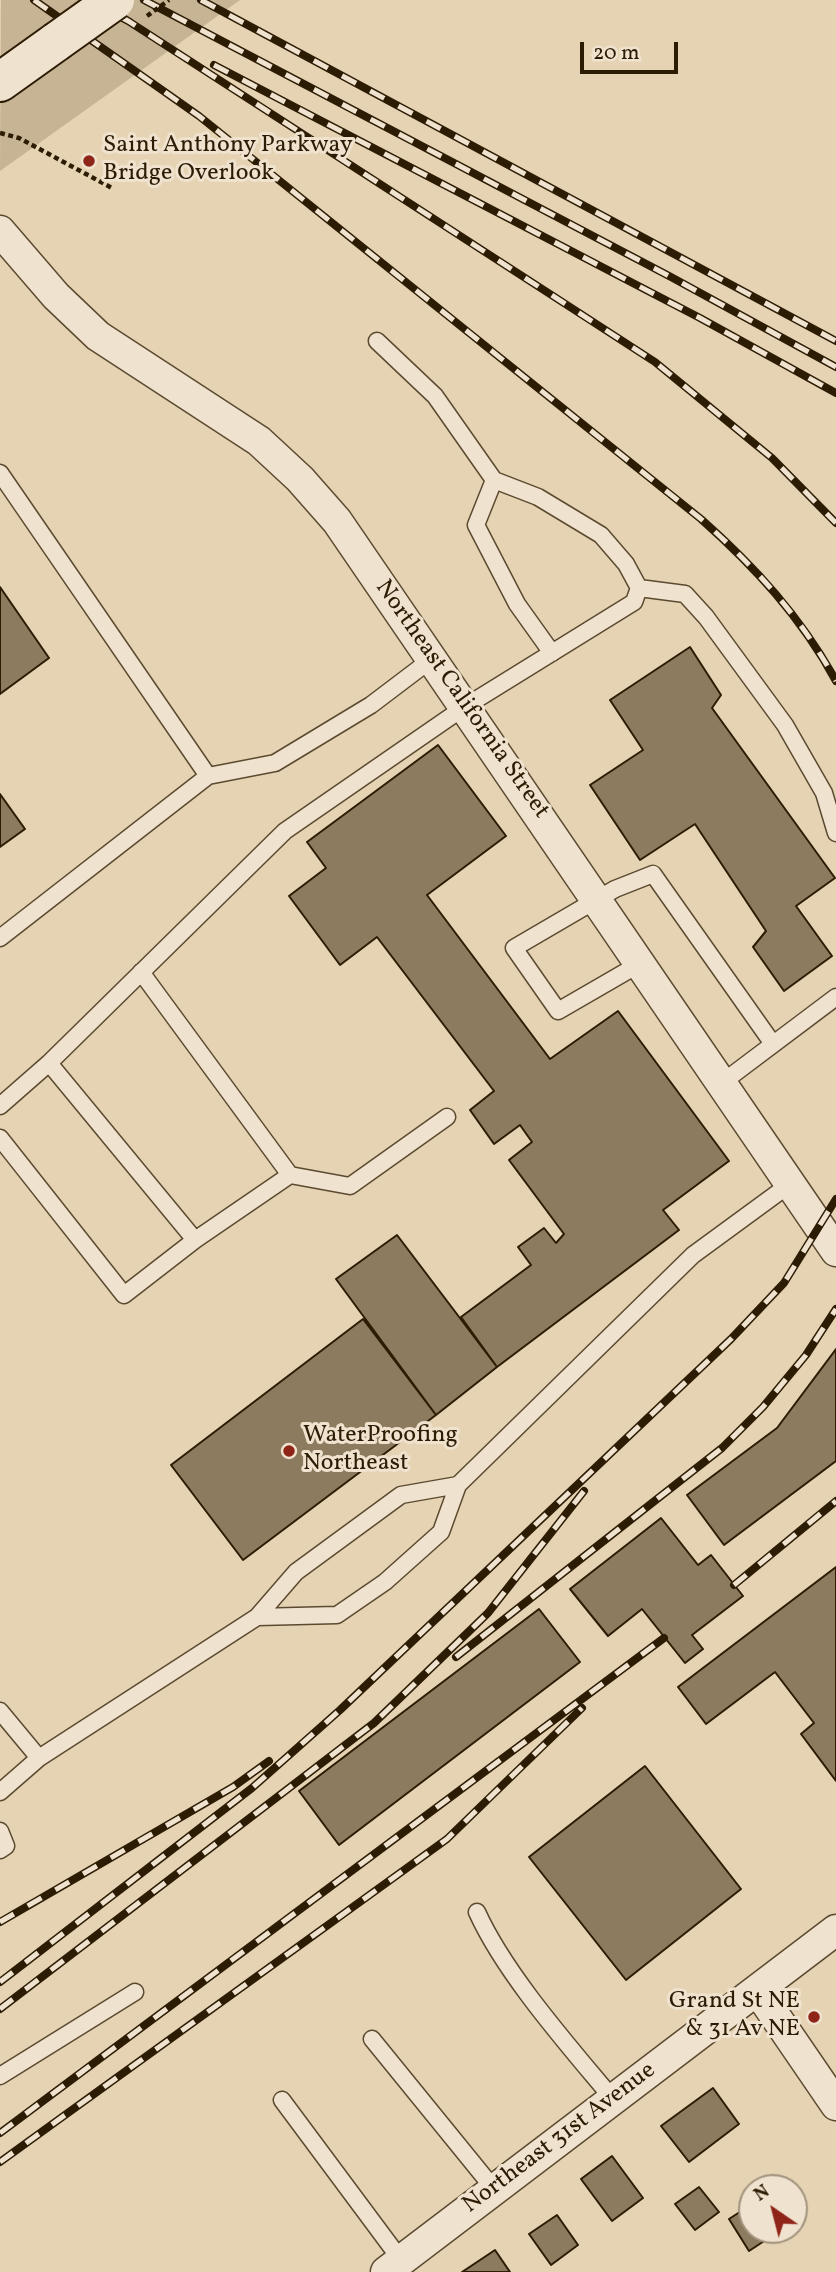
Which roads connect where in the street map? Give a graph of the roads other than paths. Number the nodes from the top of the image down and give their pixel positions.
1 (115, 0) edge
2 (0, 82) edge
3 (0, 230) edge
4 (377, 341) dead end
5 (0, 473) edge
6 (494, 480) junction
7 (639, 588) junction
8 (552, 653) junction
9 (433, 658) junction
10 (466, 706) junction
11 (208, 776) junction
12 (836, 833) edge
13 (598, 899) junction
14 (0, 938) edge
15 (641, 963) junction
16 (141, 972) junction
17 (836, 996) edge
18 (773, 1044) junction
19 (48, 1063) junction
20 (723, 1083) junction
21 (0, 1106) edge
22 (447, 1118) dead end
23 (0, 1138) edge
24 (290, 1175) junction
25 (790, 1184) junction
26 (195, 1240) junction
27 (836, 1251) edge
28 (458, 1485) junction
29 (257, 1617) junction
30 (0, 1711) edge
31 (39, 1758) junction
32 (0, 1792) edge
33 (0, 1831) edge
34 (0, 1850) edge
35 (477, 1912) dead end
36 (836, 1930) edge
37 (758, 1991) junction
38 (135, 1992) dead end
39 (372, 2039) dead end
40 (0, 2076) edge
41 (612, 2098) junction
42 (282, 2100) dead end
43 (836, 2105) edge
44 (494, 2189) junction
45 (394, 2266) edge

1 - 2 street, bridge
3 - 9 street, Northeast California Street
4 - 6 lane
5 - 11 lane
6 - 7 lane
6 - 8 lane
7 - 8 lane
7 - 12 lane
8 - 10 lane
9 - 10 street, Northeast California Street
9 - 11 lane
10 - 13 street, Northeast California Street
10 - 16 lane
11 - 14 lane
13 - 15 street, Northeast California Street
13 - 15 lane
13 - 18 lane
15 - 20 street, Northeast California Street
16 - 19 lane
16 - 24 lane
17 - 18 lane
18 - 20 lane
19 - 21 lane
19 - 26 lane
20 - 25 street, Northeast California Street
22 - 24 lane
23 - 26 lane
24 - 26 lane
25 - 27 street, Northeast California Street
25 - 28 lane
28 - 29 lane
28 - 29 lane
29 - 31 lane
30 - 31 lane
31 - 32 lane
33 - 34 lane
35 - 41 lane
36 - 37 street, Northeast 31st Avenue
37 - 41 street, Northeast 31st Avenue
37 - 43 street
38 - 40 lane
39 - 44 lane
41 - 44 street, Northeast 31st Avenue
42 - 45 lane
44 - 45 street, Northeast 31st Avenue

